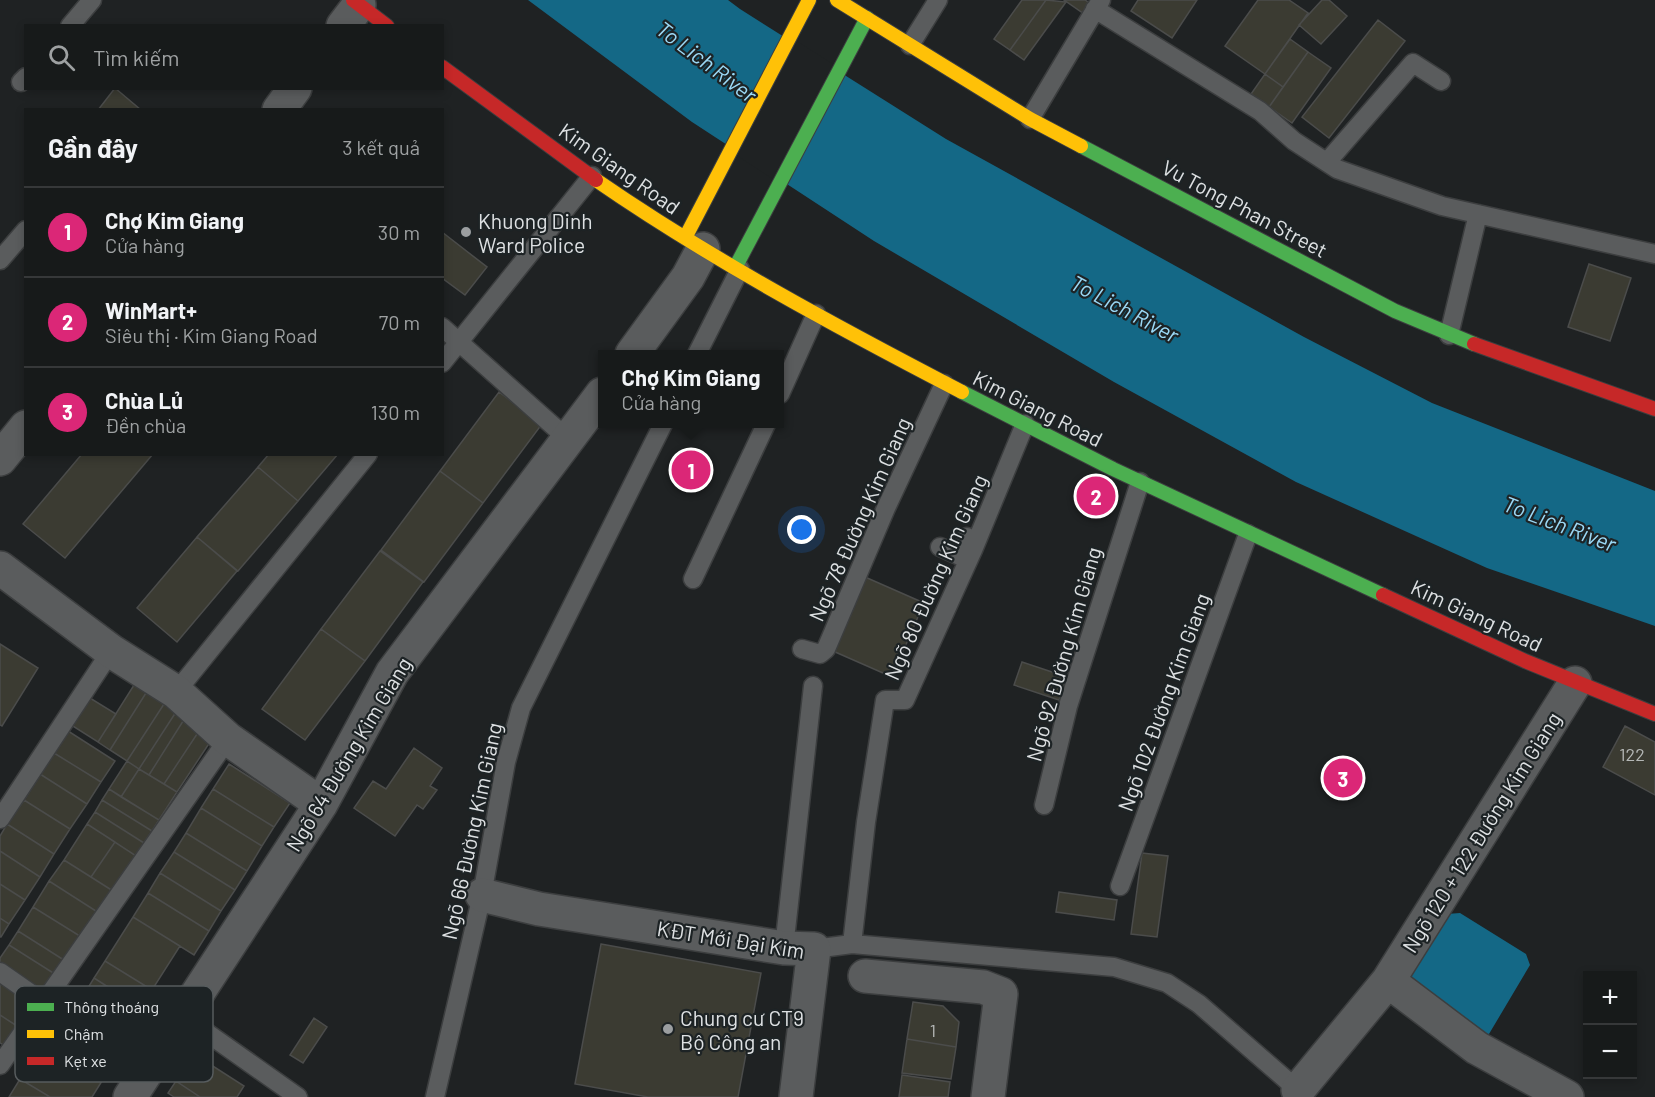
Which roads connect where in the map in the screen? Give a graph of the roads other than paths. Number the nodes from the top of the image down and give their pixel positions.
1 (92, 0) edge
2 (809, 0) edge
3 (837, 0) edge
4 (938, 0) edge
5 (1098, 4) edge
6 (351, 10) edge
7 (867, 18) junction
8 (72, 24) edge
9 (382, 24) edge
10 (910, 45) junction
11 (444, 67) edge
12 (1441, 81) dead end
13 (294, 90) edge
14 (280, 108) edge
15 (1030, 119) junction
16 (1326, 162) junction
17 (592, 176) junction
18 (1478, 214) junction
19 (24, 231) edge
20 (694, 243) junction
21 (1655, 254) edge
22 (0, 260) edge
23 (738, 268) junction
24 (816, 314) junction
25 (444, 329) edge
26 (1449, 335) junction
27 (460, 341) junction
28 (635, 350) edge
29 (699, 350) edge
30 (444, 361) edge
31 (944, 384) junction
32 (784, 385) edge
33 (598, 401) edge
34 (1655, 409) edge
35 (1019, 421) junction
36 (661, 428) edge
37 (764, 428) edge
38 (24, 429) edge
39 (569, 440) junction
40 (366, 456) edge
41 (0, 459) edge
42 (1140, 482) junction
43 (1248, 534) junction
44 (940, 547) dead end
45 (0, 568) edge
46 (693, 579) dead end
47 (802, 649) dead end
48 (111, 651) junction
49 (1575, 683) junction
50 (813, 686) dead end
51 (176, 692) junction
52 (1655, 714) edge
53 (228, 739) junction
54 (321, 804) junction
55 (1044, 805) dead end
56 (0, 819) edge
57 (1120, 886) dead end
58 (482, 895) junction
59 (852, 944) junction
60 (799, 948) junction
61 (0, 972) edge
62 (866, 975) dead end
63 (1388, 981) junction
64 (20, 986) edge
65 (54, 986) edge
66 (203, 986) edge
67 (213, 1037) edge
68 (15, 1043) edge
69 (0, 1065) edge
70 (140, 1082) edge
71 (1296, 1093) edge
72 (130, 1097) edge
73 (298, 1097) edge
74 (435, 1097) edge
75 (796, 1097) edge
76 (988, 1097) edge
77 (1567, 1097) edge

1 - 8 lane
2 - 20 main road
3 - 7 main road, Vu Tong Phan Street
4 - 10 lane
5 - 15 lane
5 - 16 lane
6 - 9 main road
7 - 10 main road, Vu Tong Phan Street
7 - 23 main road
10 - 15 main road, Vu Tong Phan Street
11 - 17 main road, Kim Giang Road
12 - 16 lane
13 - 14 street
15 - 26 main road, Vu Tong Phan Street
16 - 18 lane
17 - 20 main road, Kim Giang Road
17 - 27 lane
18 - 21 lane
18 - 26 lane
19 - 22 lane
20 - 23 main road, Kim Giang Road
20 - 28 street
23 - 24 main road, Kim Giang Road
23 - 29 lane
24 - 31 main road, Kim Giang Road
24 - 32 lane
25 - 27 lane
26 - 34 main road, Vu Tong Phan Street
27 - 30 lane
27 - 39 lane
31 - 35 main road, Kim Giang Road
31 - 47 lane, Ngõ 78 Đường Kim Giang
33 - 39 street, Ngõ 64 Đường Kim Giang
35 - 42 main road, Kim Giang Road
35 - 44 lane
35 - 59 lane, Ngõ 80 Đường Kim Giang
36 - 58 lane, Ngõ 66 Đường Kim Giang
37 - 46 lane
38 - 41 street
39 - 54 street, Ngõ 64 Đường Kim Giang
40 - 51 lane
42 - 43 main road, Kim Giang Road
42 - 55 lane, Ngõ 92 Đường Kim Giang
43 - 49 main road, Kim Giang Road
43 - 57 lane, Ngõ 102 Đường Kim Giang
45 - 48 street
48 - 51 street
48 - 56 lane
49 - 52 main road, Kim Giang Road
49 - 63 street, Ngõ 120 + 122 Đường Kim Giang
50 - 60 lane
51 - 53 street
53 - 54 street
53 - 65 lane
54 - 66 street, Ngõ 64 Đường Kim Giang
58 - 60 street, KĐT Mới Đại Kim
58 - 74 lane, Ngõ 66 Đường Kim Giang
59 - 60 lane
59 - 71 lane
60 - 75 street, KĐT Mới Đại Kim
61 - 64 lane
62 - 76 street
63 - 71 street, Ngõ 120 + 122 Đường Kim Giang
63 - 77 street
67 - 73 lane
68 - 69 lane
70 - 72 street, Ngõ 64 Đường Kim Giang

